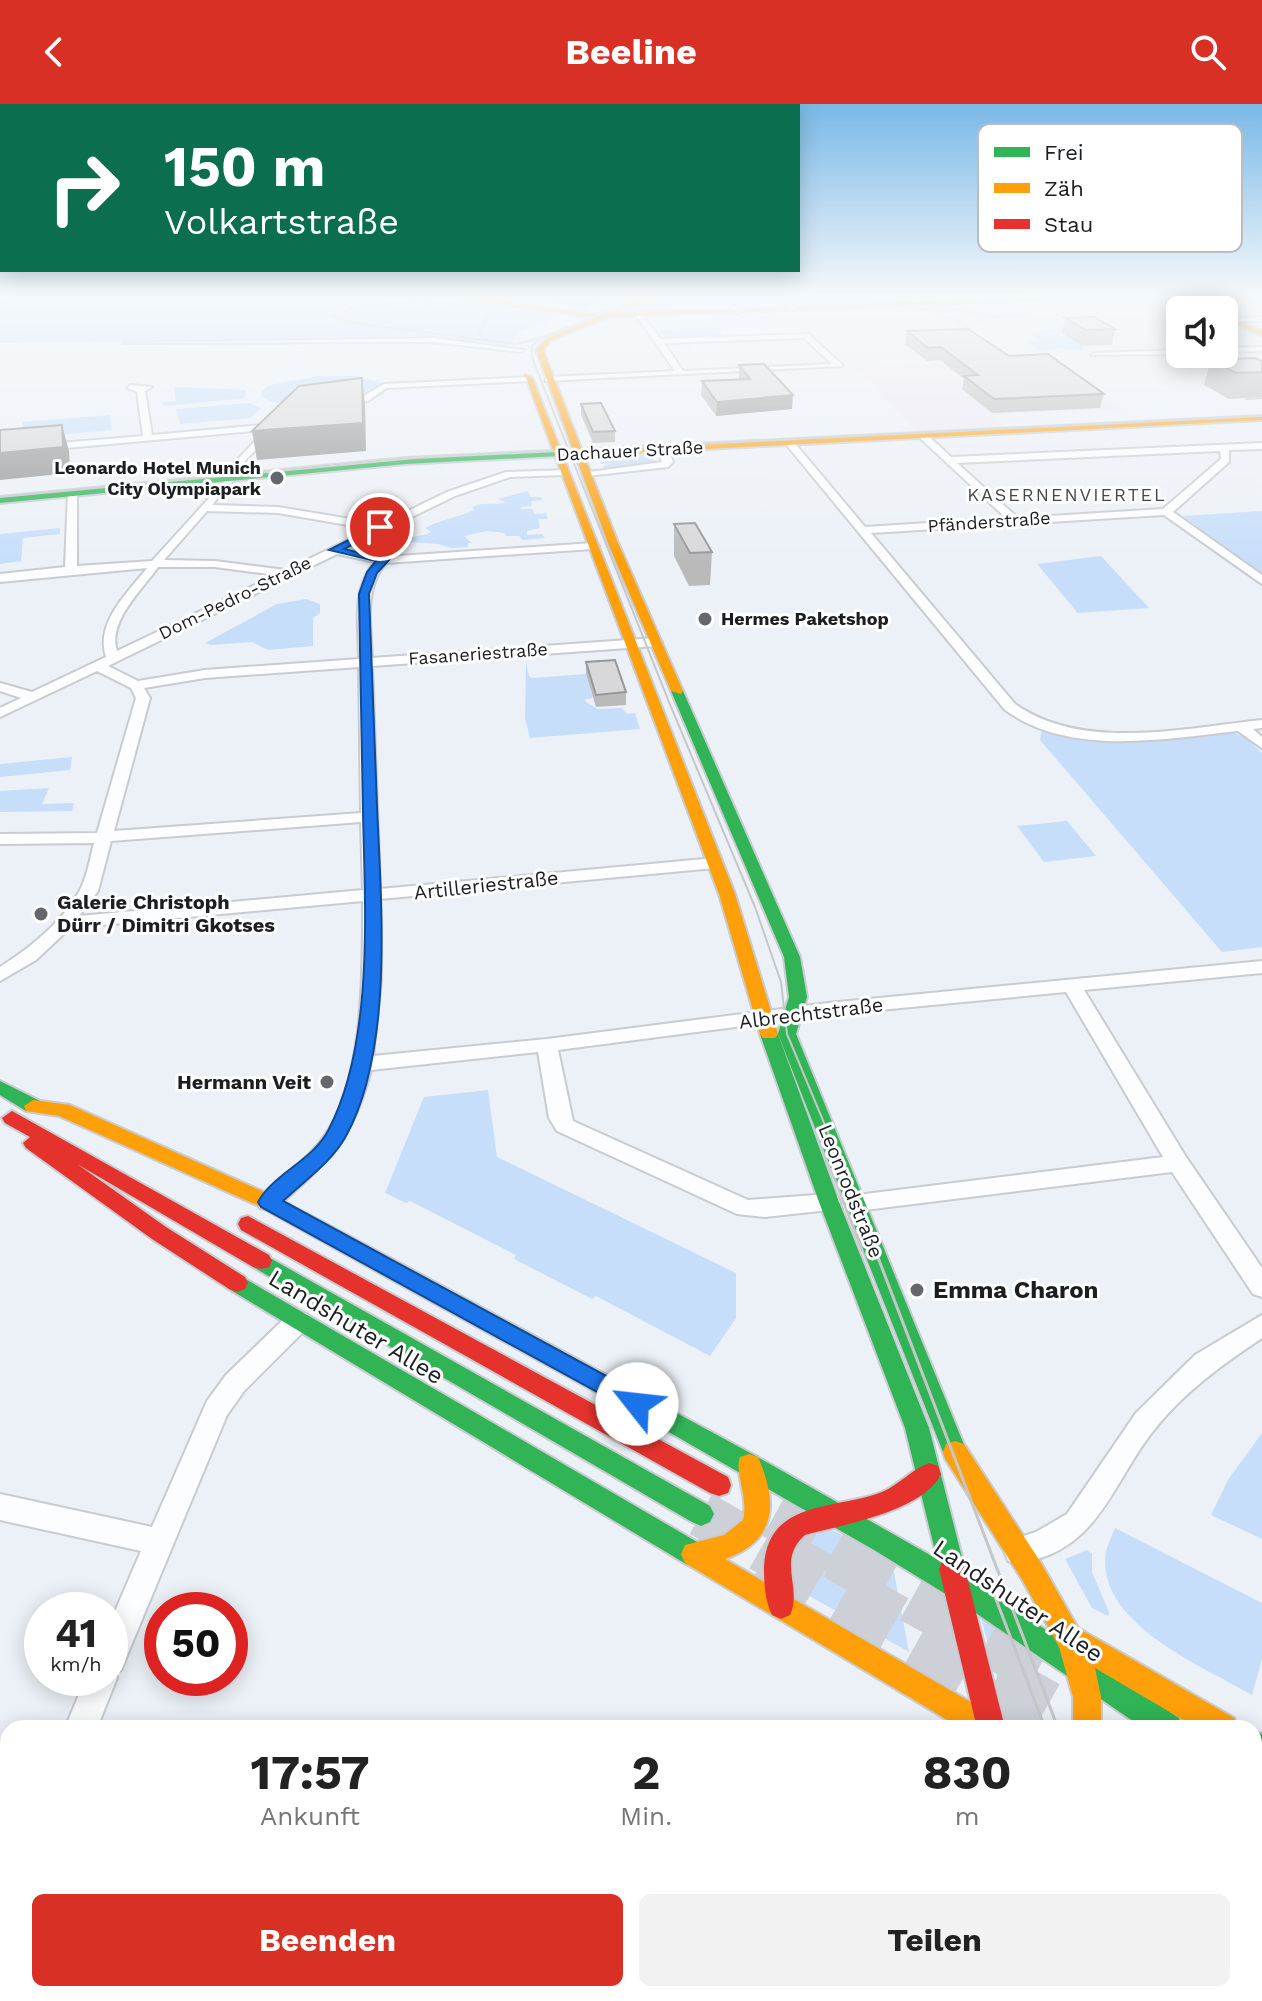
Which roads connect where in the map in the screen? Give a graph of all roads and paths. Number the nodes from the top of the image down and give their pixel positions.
1 (399, 386) edge
2 (540, 386) edge
3 (542, 386) edge
4 (141, 390) dead end
5 (330, 405) edge
6 (1260, 415) edge
7 (285, 416) edge
8 (272, 427) junction
9 (922, 435) junction
10 (148, 438) junction
11 (790, 443) junction
12 (1224, 446) junction
13 (1262, 446) edge
14 (663, 449) junction
15 (578, 450) junction
16 (0, 451) edge
17 (559, 458) junction
18 (949, 460) junction
19 (501, 468) junction
20 (232, 473) junction
21 (587, 473) junction
22 (0, 493) edge
23 (72, 493) junction
24 (0, 500) edge
25 (206, 508) junction
26 (1166, 512) junction
27 (1015, 521) junction
28 (380, 527) junction
29 (863, 530) junction
30 (593, 546) junction
31 (334, 550) junction
32 (383, 560) junction
33 (155, 564) junction
34 (71, 570) junction
35 (286, 573) junction
36 (0, 578) edge
37 (1262, 580) edge
38 (107, 641) junction
39 (150, 641) junction
40 (656, 642) junction
41 (629, 644) junction
42 (113, 659) junction
43 (366, 662) junction
44 (98, 666) junction
45 (136, 685) junction
46 (0, 687) edge
47 (34, 697) junction
48 (0, 713) edge
49 (1262, 724) edge
50 (1241, 726) junction
51 (1262, 744) edge
52 (369, 817) junction
53 (105, 837) junction
54 (0, 839) edge
55 (715, 863) junction
56 (373, 896) junction
57 (65, 923) junction
58 (1262, 967) edge
59 (0, 975) edge
60 (1071, 984) junction
61 (795, 1014) junction
62 (764, 1019) junction
63 (547, 1045) junction
64 (361, 1064) junction
65 (0, 1087) edge
66 (33, 1106) junction
67 (6, 1114) edge
68 (1178, 1163) junction
69 (145, 1168) dead end
70 (268, 1202) junction
71 (829, 1202) junction
72 (857, 1203) junction
73 (229, 1214) dead end
74 (1262, 1287) edge
75 (298, 1321) junction
76 (1262, 1325) edge
77 (749, 1465) junction
78 (929, 1474) junction
79 (719, 1485) dead end
80 (0, 1507) edge
81 (701, 1514) tunnel mouth
82 (840, 1515) junction
83 (159, 1542) junction
84 (1018, 1551) junction
85 (694, 1554) junction
86 (956, 1585) junction
87 (781, 1606) junction
88 (128, 1616) edge
89 (1065, 1635) junction
90 (1081, 1672) junction
91 (94, 1696) edge
92 (84, 1720) edge
93 (976, 1720) edge
94 (988, 1720) edge
95 (1088, 1720) edge
96 (1156, 1720) edge
97 (1210, 1720) edge

1 - 5 street
2 - 17 main road, Leonrodstraße
3 - 15 main road, Leonrodstraße
4 - 10 street
6 - 9 main road, Dachauer Straße
6 - 15 main road, Dachauer Straße
7 - 8 street
8 - 10 street
8 - 20 street
9 - 11 main road, Dachauer Straße
9 - 18 street
10 - 16 street
11 - 14 main road, Dachauer Straße
11 - 29 street
12 - 13 street
12 - 18 street
12 - 26 street
14 - 15 main road, Dachauer Straße
14 - 21 street
15 - 17 main road, Dachauer Straße
15 - 21 main road, Leonrodstraße
17 - 19 main road, Dachauer Straße
17 - 20 main road, Dachauer Straße
17 - 30 main road, Leonrodstraße
18 - 27 street
19 - 20 main road, Dachauer Straße
19 - 28 street, Dom-Pedro-Straße
20 - 22 main road, Dachauer Straße
20 - 23 main road, Dachauer Straße
20 - 25 street
21 - 40 main road, Leonrodstraße
23 - 24 main road, Dachauer Straße
23 - 34 street
25 - 28 street
25 - 33 street
26 - 27 street, Pfänderstraße
26 - 37 street
27 - 29 street, Pfänderstraße
28 - 31 street, Dom-Pedro-Straße
29 - 50 street
30 - 32 street
30 - 41 main road, Leonrodstraße
31 - 32 street
31 - 35 street, Dom-Pedro-Straße
32 - 43 street
33 - 34 street
33 - 35 street
33 - 38 street
34 - 36 street
35 - 39 street, Dom-Pedro-Straße
38 - 39 street
38 - 42 street
39 - 42 street, Dom-Pedro-Straße
40 - 41 street
40 - 61 main road, Leonrodstraße
41 - 43 street, Fasaneriestraße
41 - 55 main road, Leonrodstraße
42 - 44 street, Dom-Pedro-Straße
43 - 45 street, Fasaneriestraße
43 - 52 street
44 - 45 street
44 - 47 street, Dom-Pedro-Straße
45 - 53 street
46 - 47 street
47 - 48 street, Dom-Pedro-Straße
49 - 50 street
50 - 51 street
52 - 53 street
52 - 56 street
53 - 54 street
53 - 57 street
55 - 56 street, Artilleriestraße
55 - 62 main road, Leonrodstraße
56 - 57 street, Artilleriestraße
56 - 64 street
57 - 59 street
58 - 60 street, Albrechtstraße
60 - 61 street, Albrechtstraße
60 - 68 street
61 - 62 street, Albrechtstraße
61 - 72 main road, Leonrodstraße
62 - 63 street, Albrechtstraße
62 - 71 main road, Leonrodstraße
63 - 64 street, Albrechtstraße
63 - 71 street
64 - 70 street
65 - 66 main road, Landshuter Allee
66 - 69 main road, Landshuter Allee
66 - 70 main road, Landshuter Allee
67 - 75 main road, Landshuter Allee
67 - 81 main road, Landshuter Allee
68 - 72 street
68 - 74 street
70 - 77 main road, Landshuter Allee
71 - 78 main road, Leonrodstraße
72 - 84 main road, Leonrodstraße
73 - 79 main road, Landshuter Allee
75 - 83 street
75 - 85 main road, Landshuter Allee
76 - 84 street
77 - 82 main road, Landshuter Allee
77 - 85 main road
78 - 82 main road
78 - 86 main road, Leonrodstraße
80 - 83 street
82 - 86 main road, Landshuter Allee
82 - 87 main road
83 - 88 street
84 - 89 main road, Leonrodstraße
85 - 87 main road, Landshuter Allee
86 - 90 main road, Landshuter Allee
86 - 94 main road, Leonrodstraße
87 - 93 main road, Landshuter Allee
89 - 90 main road, Leonrodstraße
89 - 97 main road, Landshuter Allee
90 - 95 main road, Leonrodstraße
90 - 96 main road, Landshuter Allee
91 - 92 street

